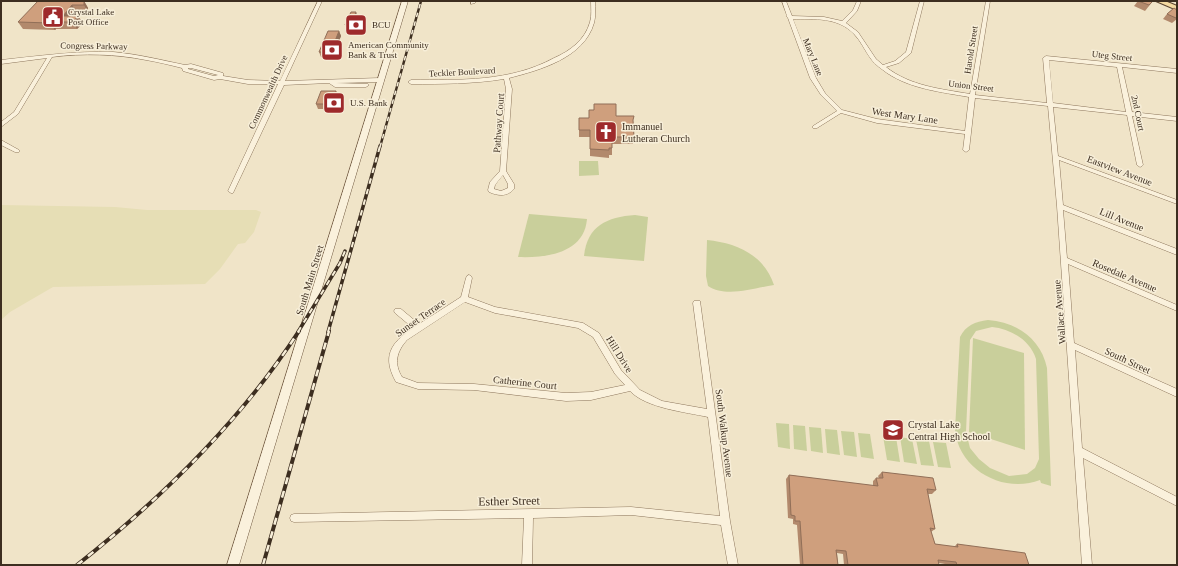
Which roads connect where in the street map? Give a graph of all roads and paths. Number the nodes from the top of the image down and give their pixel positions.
1 (320, 1) edge
2 (405, 1) edge
3 (593, 1) edge
4 (784, 1) edge
5 (859, 1) edge
6 (922, 1) edge
7 (988, 1) edge
8 (1159, 1) edge
9 (1177, 8) edge
10 (789, 17) junction
11 (843, 23) junction
12 (51, 55) junction
13 (1046, 58) joint
14 (1, 62) edge
15 (1119, 65) junction
16 (882, 67) junction
17 (1177, 71) edge
18 (506, 78) junction
19 (379, 82) junction
20 (411, 82) dead end
21 (282, 83) junction
22 (972, 96) junction
23 (1051, 104) junction
24 (840, 111) junction
25 (1129, 113) junction
26 (1177, 119) edge
27 (1, 125) edge
28 (814, 127) dead end
29 (968, 133) junction
30 (1, 142) edge
31 (966, 150) dead end
32 (17, 151) dead end
33 (1056, 157) junction
34 (1140, 165) dead end
35 (503, 171) dead end
36 (231, 191) dead end
37 (1177, 202) edge
38 (1060, 206) junction
39 (1177, 252) edge
40 (1064, 260) junction
41 (469, 278) dead end
42 (464, 299) junction
43 (697, 303) dead end
44 (1177, 308) edge
45 (398, 311) dead end
46 (418, 329) junction
47 (1071, 345) junction
48 (418, 386) joint
49 (630, 387) junction
50 (1177, 393) edge
51 (711, 414) junction
52 (1079, 451) junction
53 (1177, 502) edge
54 (529, 513) junction
55 (294, 518) dead end
56 (725, 521) junction
57 (233, 565) edge
58 (527, 565) edge
59 (733, 565) edge
60 (1087, 565) edge

1 - 21 street, Commonwealth Drive
2 - 19 street, South Main Street
3 - 18 street, Teckler Boulevard
4 - 10 street, Mary Lane
5 - 11 street
6 - 16 street
7 - 22 street, Harold Street
8 - 9 main road
10 - 11 street, Union Street
10 - 24 street, Mary Lane
11 - 16 street, Union Street
12 - 14 street, Congress Parkway
12 - 21 street, Congress Parkway
12 - 27 street
13 - 15 street, Uteg Street
13 - 23 street, Wallace Avenue
15 - 17 street, Uteg Street
15 - 25 street, 2nd Court
16 - 22 street, Union Street
18 - 20 street, Teckler Boulevard
18 - 35 street, Pathway Court
19 - 21 street, Congress Parkway
19 - 57 street, South Main Street
21 - 36 street, Commonwealth Drive
22 - 23 street, Union Street
22 - 29 street, Harold Street
23 - 25 street, Union Street
23 - 33 street, Wallace Avenue
24 - 28 street
24 - 29 street, West Mary Lane
25 - 26 street, Union Street
25 - 34 street, 2nd Court
29 - 31 street, Harold Street
30 - 32 street
33 - 37 street, Eastview Avenue
33 - 38 street, Wallace Avenue
38 - 39 street, Lill Avenue
38 - 40 street, Wallace Avenue
40 - 44 street, Rosedale Avenue
40 - 47 street, Wallace Avenue
41 - 42 street
42 - 46 street, Sunset Terrace
42 - 49 street, Hill Drive
43 - 51 street, South Walkup Avenue
45 - 46 street
46 - 48 street, Sunset Terrace
47 - 50 street, South Street
47 - 52 street, Wallace Avenue
48 - 49 street, Catherine Court
49 - 51 street, Hill Drive
51 - 56 street, South Walkup Avenue
52 - 53 street
52 - 60 street, Wallace Avenue
54 - 55 street, Esther Street
54 - 56 street, Esther Street
54 - 58 street
56 - 59 street, South Walkup Avenue

